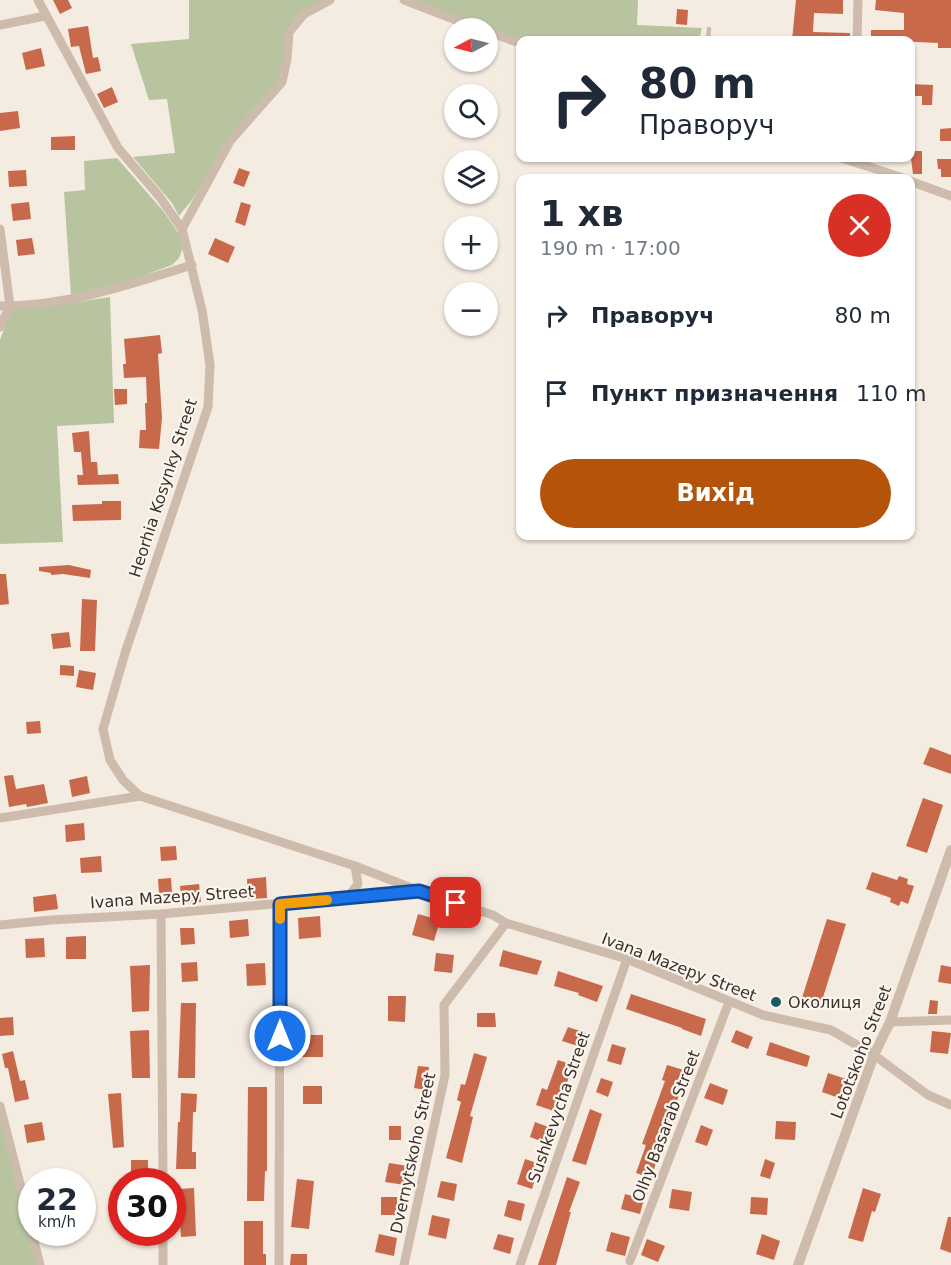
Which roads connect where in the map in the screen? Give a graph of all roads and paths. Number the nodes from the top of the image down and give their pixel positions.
1 (38, 0) edge
2 (330, 0) edge
3 (404, 0) edge
4 (858, 0) edge
5 (45, 16) junction
6 (447, 18) edge
7 (0, 25) edge
8 (709, 29) dead end
9 (498, 35) edge
10 (708, 36) edge
11 (857, 36) edge
12 (516, 42) edge
13 (860, 162) edge
14 (892, 174) edge
15 (915, 183) edge
16 (951, 196) edge
17 (0, 229) edge
18 (182, 230) junction
19 (192, 265) junction
20 (5, 306) edge
21 (0, 327) edge
22 (140, 796) junction
23 (0, 818) edge
24 (951, 850) edge
25 (356, 866) junction
26 (419, 891) junction
27 (347, 898) junction
28 (280, 904) junction
29 (161, 914) junction
30 (506, 923) junction
31 (0, 925) edge
32 (627, 959) junction
33 (729, 1002) junction
34 (951, 1020) edge
35 (890, 1022) junction
36 (874, 1055) junction
37 (951, 1105) edge
38 (0, 1106) edge
39 (163, 1168) edge
40 (18, 1176) edge
41 (36, 1246) edge
42 (163, 1246) edge
43 (630, 1261) dead end
44 (40, 1265) edge
45 (164, 1265) edge
46 (279, 1265) edge
47 (405, 1265) edge
48 (520, 1265) edge
49 (798, 1265) edge

1 - 5 street, Heorhia Kosynky Street
2 - 18 street
3 - 6 street
4 - 11 street
5 - 7 street
5 - 18 street, Heorhia Kosynky Street
8 - 10 lane
9 - 12 street
13 - 14 street
15 - 16 street
17 - 20 street
18 - 19 street, Heorhia Kosynky Street
19 - 20 street
19 - 22 street, Heorhia Kosynky Street
20 - 21 street
22 - 23 street
22 - 25 street, Ivana Mazepy Street
24 - 35 street, Lototskoho Street
25 - 26 street, Ivana Mazepy Street
25 - 27 street
26 - 27 street, Ivana Mazepy Street
26 - 30 street, Ivana Mazepy Street
27 - 28 street, Ivana Mazepy Street
28 - 29 street, Ivana Mazepy Street
28 - 46 street
29 - 31 street, Ivana Mazepy Street
29 - 39 street
30 - 32 street, Ivana Mazepy Street
30 - 47 street, Dvernytskoho Street
32 - 33 street, Ivana Mazepy Street
32 - 48 street, Sushkevycha Street
33 - 36 street, Ivana Mazepy Street
33 - 43 street, Olhy Basarab Street
34 - 35 street
35 - 36 street, Lototskoho Street
36 - 37 street, Ivana Mazepy Street
36 - 49 street, Lototskoho Street
38 - 40 street
41 - 44 street
42 - 45 street

